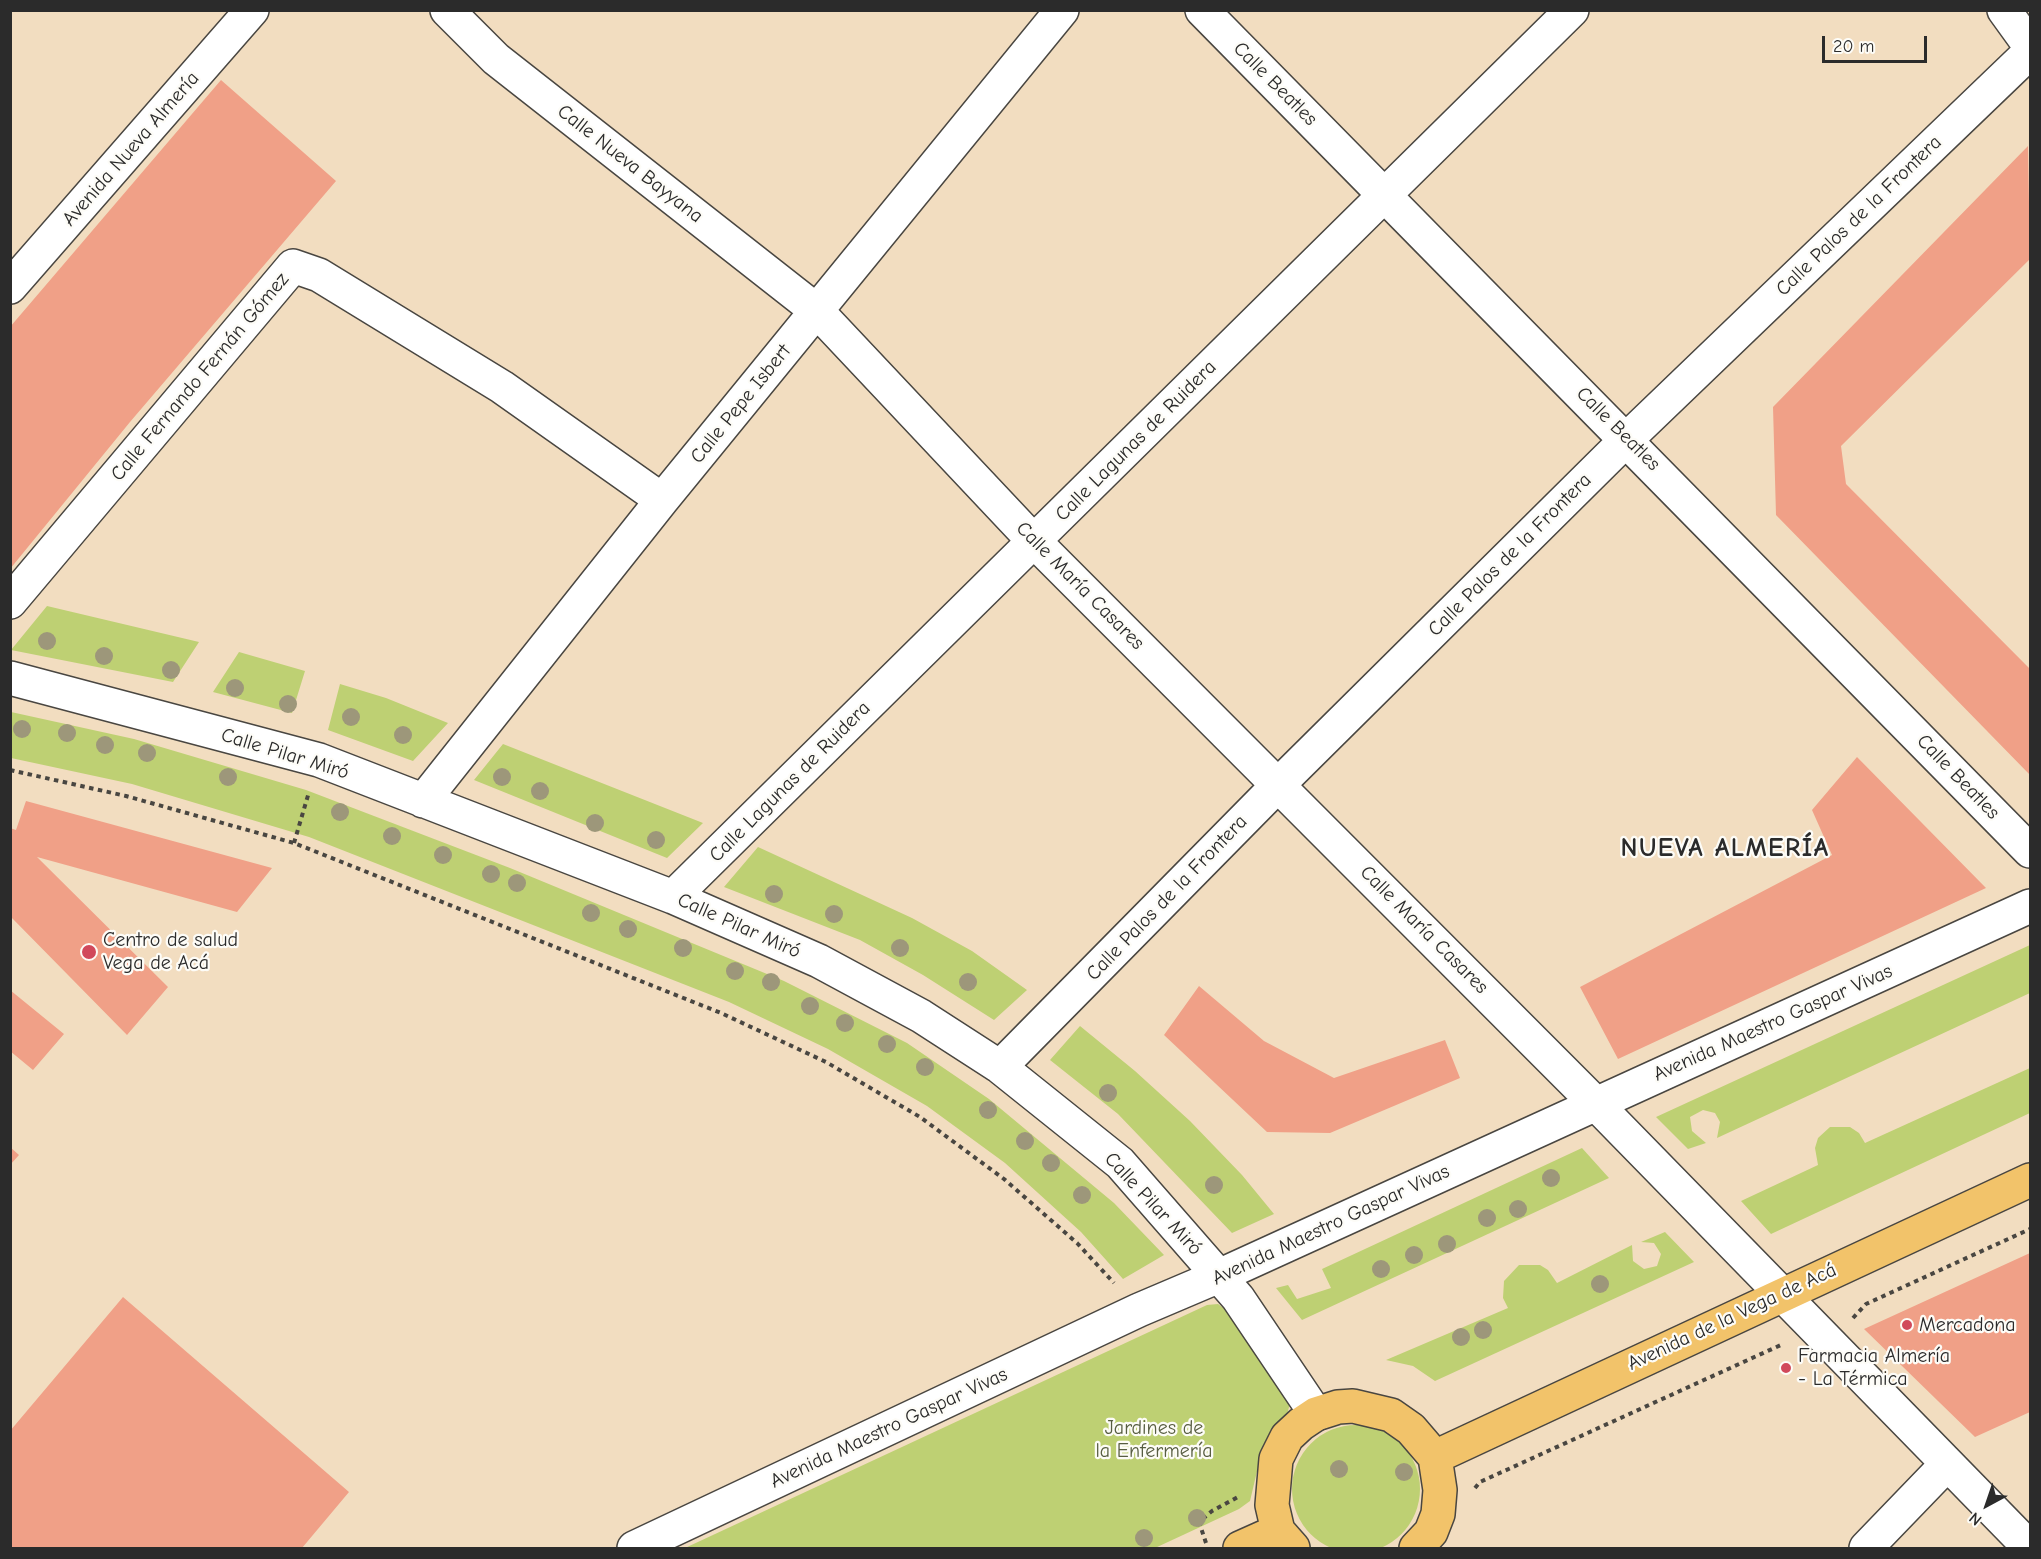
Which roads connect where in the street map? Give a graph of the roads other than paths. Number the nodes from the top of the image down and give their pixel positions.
1 (252, 10) edge
2 (447, 10) edge
3 (1062, 10) edge
4 (1202, 10) edge
5 (1572, 10) edge
6 (2024, 34) edge
7 (1385, 195) junction
8 (10, 287) edge
9 (817, 311) junction
10 (1627, 439) junction
11 (662, 500) junction
12 (1035, 541) junction
13 (10, 602) edge
14 (10, 678) edge
15 (1279, 783) junction
16 (423, 801) junction
17 (2031, 851) edge
18 (673, 897) junction
19 (2031, 906) edge
20 (1000, 1067) junction
21 (1595, 1103) junction
22 (2031, 1180) edge
23 (1219, 1276) junction
24 (1781, 1293) junction
25 (1316, 1414) junction
26 (1435, 1457) junction
27 (1947, 1464) junction
28 (1286, 1540) edge
29 (634, 1548) edge
30 (1240, 1548) edge
31 (1416, 1548) edge
32 (1866, 1548) edge
33 (2030, 1548) edge

1 - 8 street, Avenida Nueva Almería
2 - 9 street, Calle Nueva Bayyana
3 - 9 street, Calle Pepe Isbert
4 - 7 street, Calle Beatles
5 - 7 street, Calle Lagunas de Ruidera
6 - 10 street, Calle Palos de la Frontera
7 - 10 street, Calle Beatles
7 - 12 street, Calle Lagunas de Ruidera
9 - 11 street, Calle Pepe Isbert
9 - 12 street, Calle María Casares
10 - 15 street, Calle Palos de la Frontera
10 - 17 street, Calle Beatles
11 - 13 street, Calle Fernando Fernán Gómez
11 - 16 street, Calle Pepe Isbert
12 - 15 street, Calle María Casares
12 - 18 street, Calle Lagunas de Ruidera
14 - 16 street, Calle Pilar Miró
15 - 20 street, Calle Palos de la Frontera
15 - 21 street, Calle María Casares
16 - 18 street, Calle Pilar Miró
18 - 20 street, Calle Pilar Miró
19 - 21 street, Avenida Maestro Gaspar Vivas
20 - 23 street, Calle Pilar Miró
21 - 23 street, Avenida Maestro Gaspar Vivas
21 - 24 street, Calle María Casares
22 - 24 main road, Avenida de la Vega de Acá
23 - 25 street, Calle Pilar Miró
23 - 29 street, Avenida Maestro Gaspar Vivas
24 - 26 main road, Avenida de la Vega de Acá
24 - 27 street, Calle María Casares
25 - 26 main road
25 - 28 main road
26 - 31 main road
27 - 32 street
27 - 33 street, Calle María Casares
28 - 30 main road

